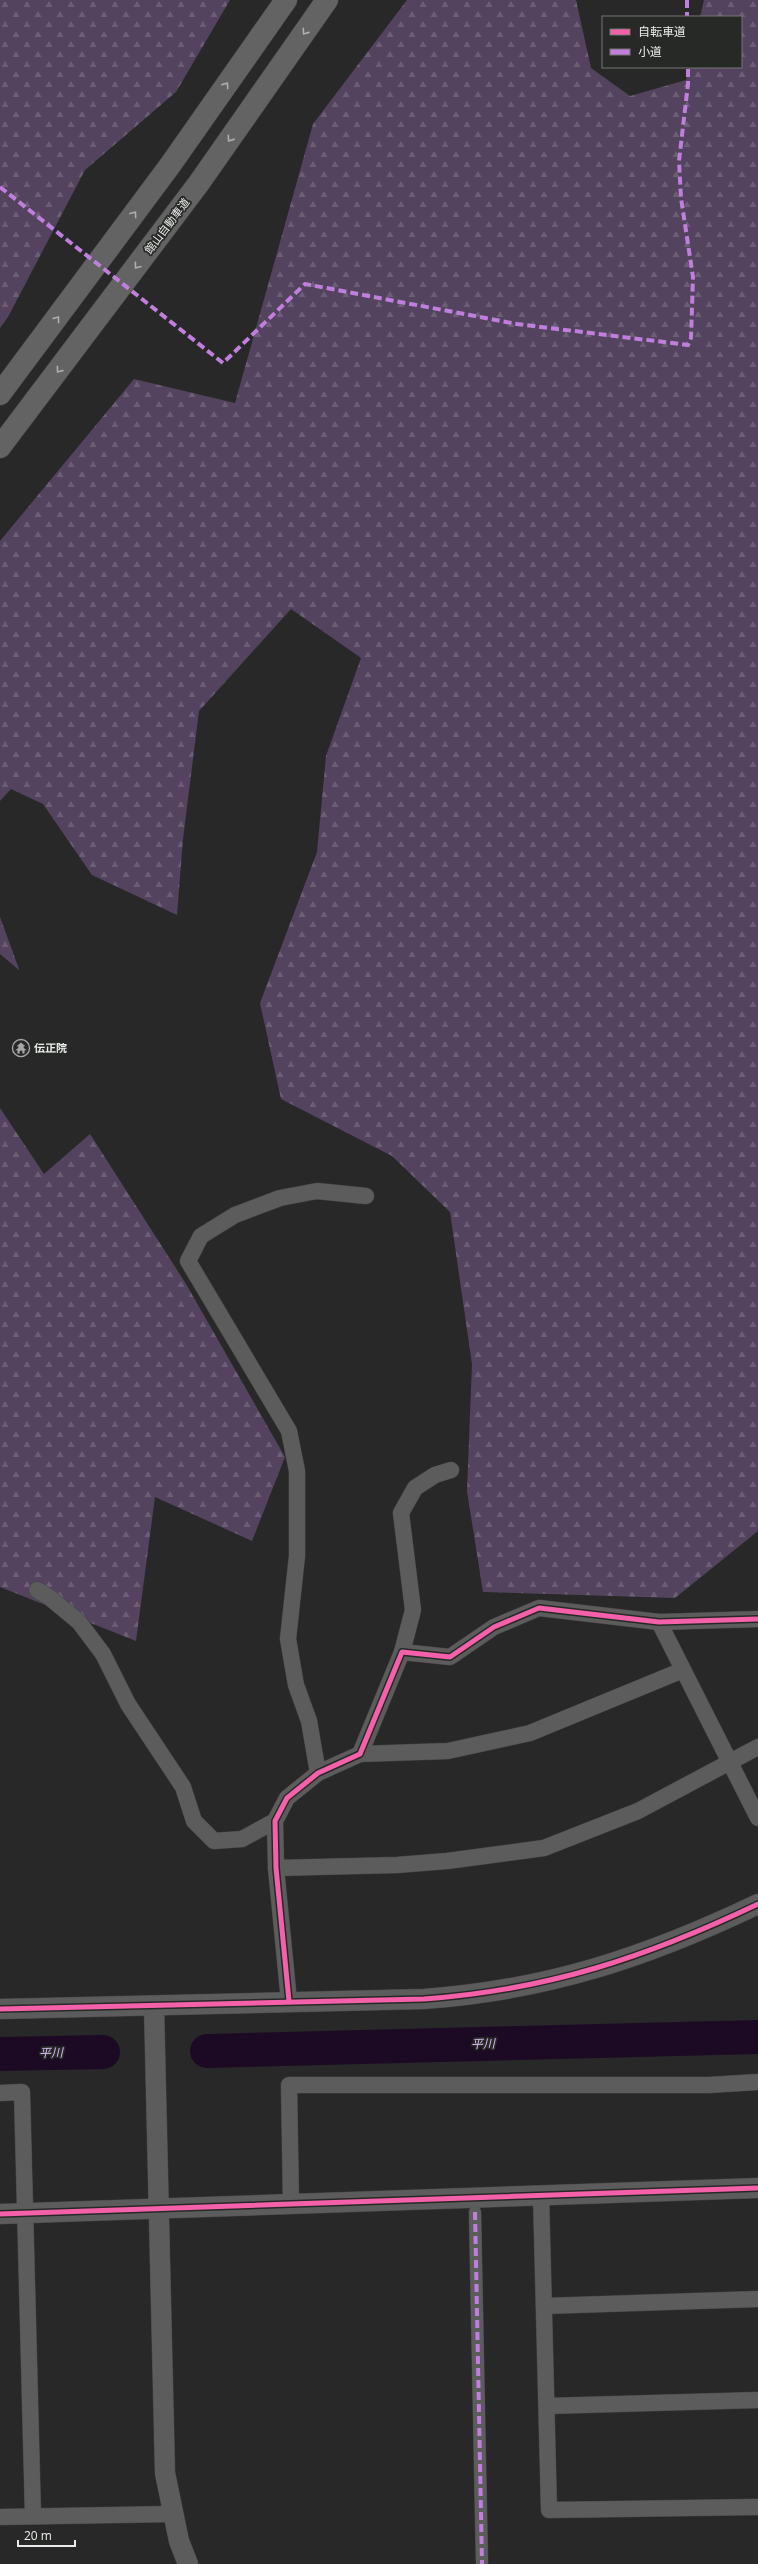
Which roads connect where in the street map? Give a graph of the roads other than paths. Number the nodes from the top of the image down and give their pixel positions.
1 (286, 0) edge
2 (327, 0) edge
3 (0, 394) edge
4 (0, 447) edge
5 (366, 1196) dead end
6 (450, 1470) dead end
7 (36, 1590) dead end
8 (758, 1618) edge
9 (659, 1622) junction
10 (402, 1652) junction
11 (683, 1670) junction
12 (758, 1747) edge
13 (360, 1754) junction
14 (730, 1762) junction
15 (318, 1773) junction
16 (758, 1818) edge
17 (275, 1821) junction
18 (276, 1868) junction
19 (758, 1904) edge
20 (289, 2002) junction
21 (154, 2006) junction
22 (0, 2009) edge
23 (758, 2082) edge
24 (0, 2093) edge
25 (758, 2188) edge
26 (541, 2194) junction
27 (291, 2203) junction
28 (160, 2208) junction
29 (475, 2212) dead end
30 (25, 2213) junction
31 (0, 2214) edge
32 (758, 2299) edge
33 (544, 2306) junction
34 (758, 2400) edge
35 (547, 2406) junction
36 (758, 2507) edge
37 (172, 2514) junction
38 (33, 2516) junction
39 (0, 2517) edge
40 (188, 2564) edge
41 (482, 2564) edge

3 -> 1 highway
2 -> 4 highway, 館山自動車道
5 - 15 street
6 - 10 street
7 - 17 street
8 - 9 street
9 - 10 street
9 - 11 street
10 - 13 street
11 - 13 street
11 - 14 street
12 - 14 street
13 - 15 street
14 - 16 street
14 - 18 street
15 - 17 street
17 - 18 street
18 - 20 street
19 - 20 street
20 - 21 street
21 - 22 street
21 - 28 street
23 - 27 street
24 - 30 street
25 - 26 street
26 - 27 street
26 - 33 street
27 - 28 street
28 - 30 street
28 - 37 street
29 - 41 street
30 - 31 street
30 - 38 street
32 - 33 street
33 - 35 street
34 - 35 street
35 - 36 street
37 - 38 street
37 - 40 street
38 - 39 street

